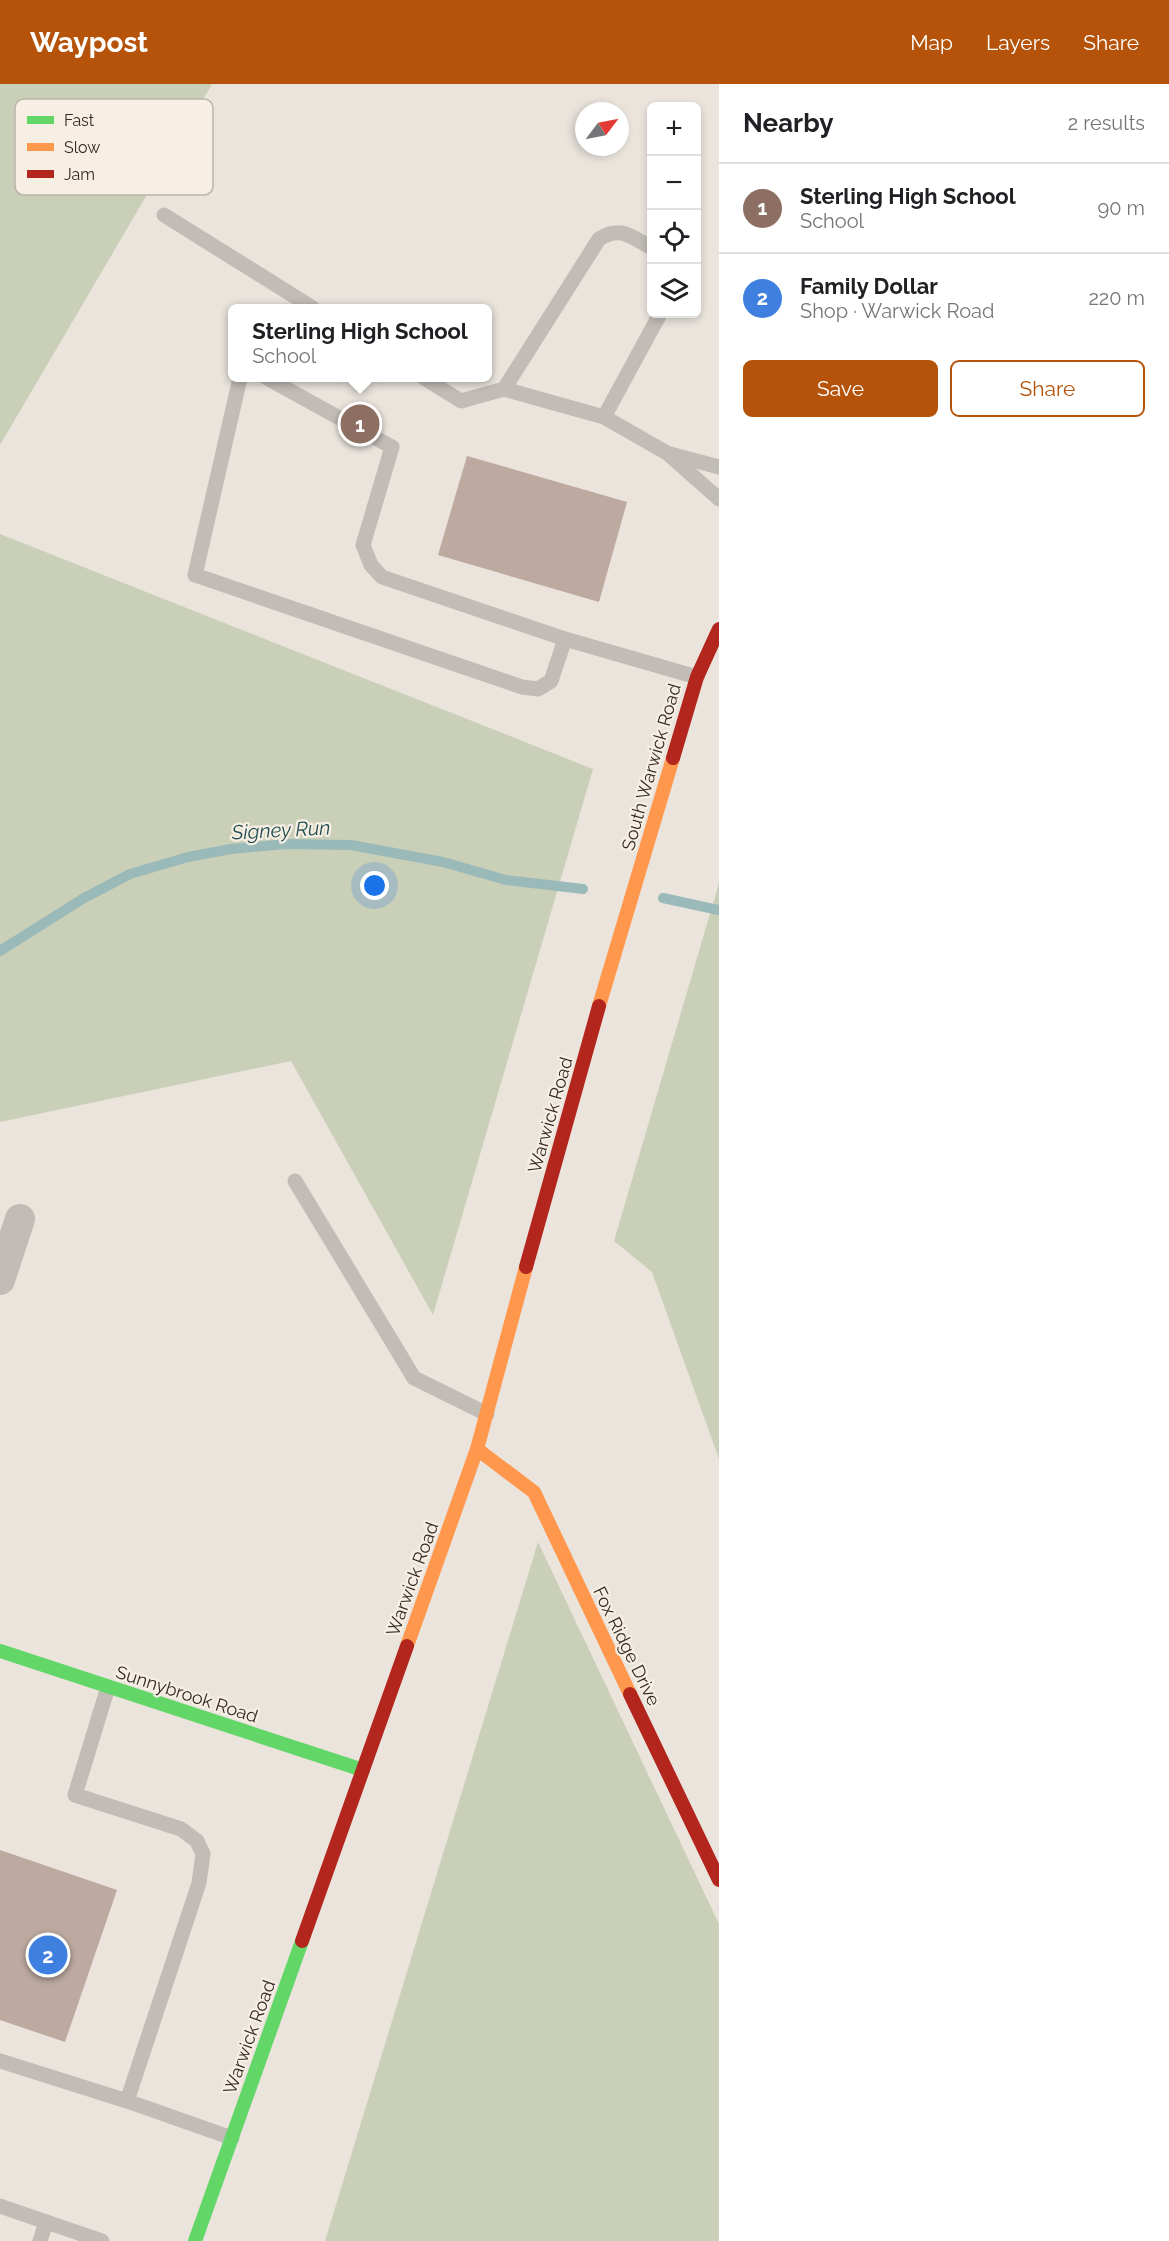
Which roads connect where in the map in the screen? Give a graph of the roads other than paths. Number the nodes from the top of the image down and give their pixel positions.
1 (164, 215) dead end
2 (647, 246) edge
3 (305, 304) edge
4 (658, 318) edge
5 (239, 382) edge
6 (274, 382) edge
7 (430, 382) edge
8 (504, 389) junction
9 (604, 417) junction
10 (667, 453) junction
11 (719, 467) edge
12 (719, 499) edge
13 (719, 629) edge
14 (565, 639) junction
15 (697, 677) junction
16 (626, 918) joint
17 (295, 1181) dead end
18 (20, 1219) dead end
19 (0, 1280) edge
20 (487, 1414) junction
21 (477, 1449) junction
22 (0, 1651) edge
23 (108, 1687) junction
24 (363, 1770) junction
25 (719, 1881) edge
26 (0, 2061) edge
27 (127, 2101) junction
28 (232, 2138) junction
29 (0, 2206) edge
30 (46, 2222) junction
31 (40, 2241) edge
32 (102, 2241) edge
33 (195, 2241) edge

1 - 3 lane
2 - 8 lane
4 - 9 lane
5 - 14 lane
6 - 14 lane
7 - 8 lane
8 - 9 lane
9 - 10 lane
10 - 11 lane
10 - 12 lane
13 - 15 street, South Warwick Road
14 - 15 lane
15 - 16 street, South Warwick Road
16 - 20 street, Warwick Road
17 - 20 lane
18 - 19 street
20 - 21 street, Warwick Road
21 - 24 street, Warwick Road
21 - 25 street, Fox Ridge Drive
22 - 23 street, Sunnybrook Road
23 - 24 street, Sunnybrook Road
23 - 27 lane
24 - 28 street, Warwick Road
26 - 27 lane
27 - 28 lane
28 - 33 street, Warwick Road
29 - 30 lane
30 - 31 lane
30 - 32 lane

